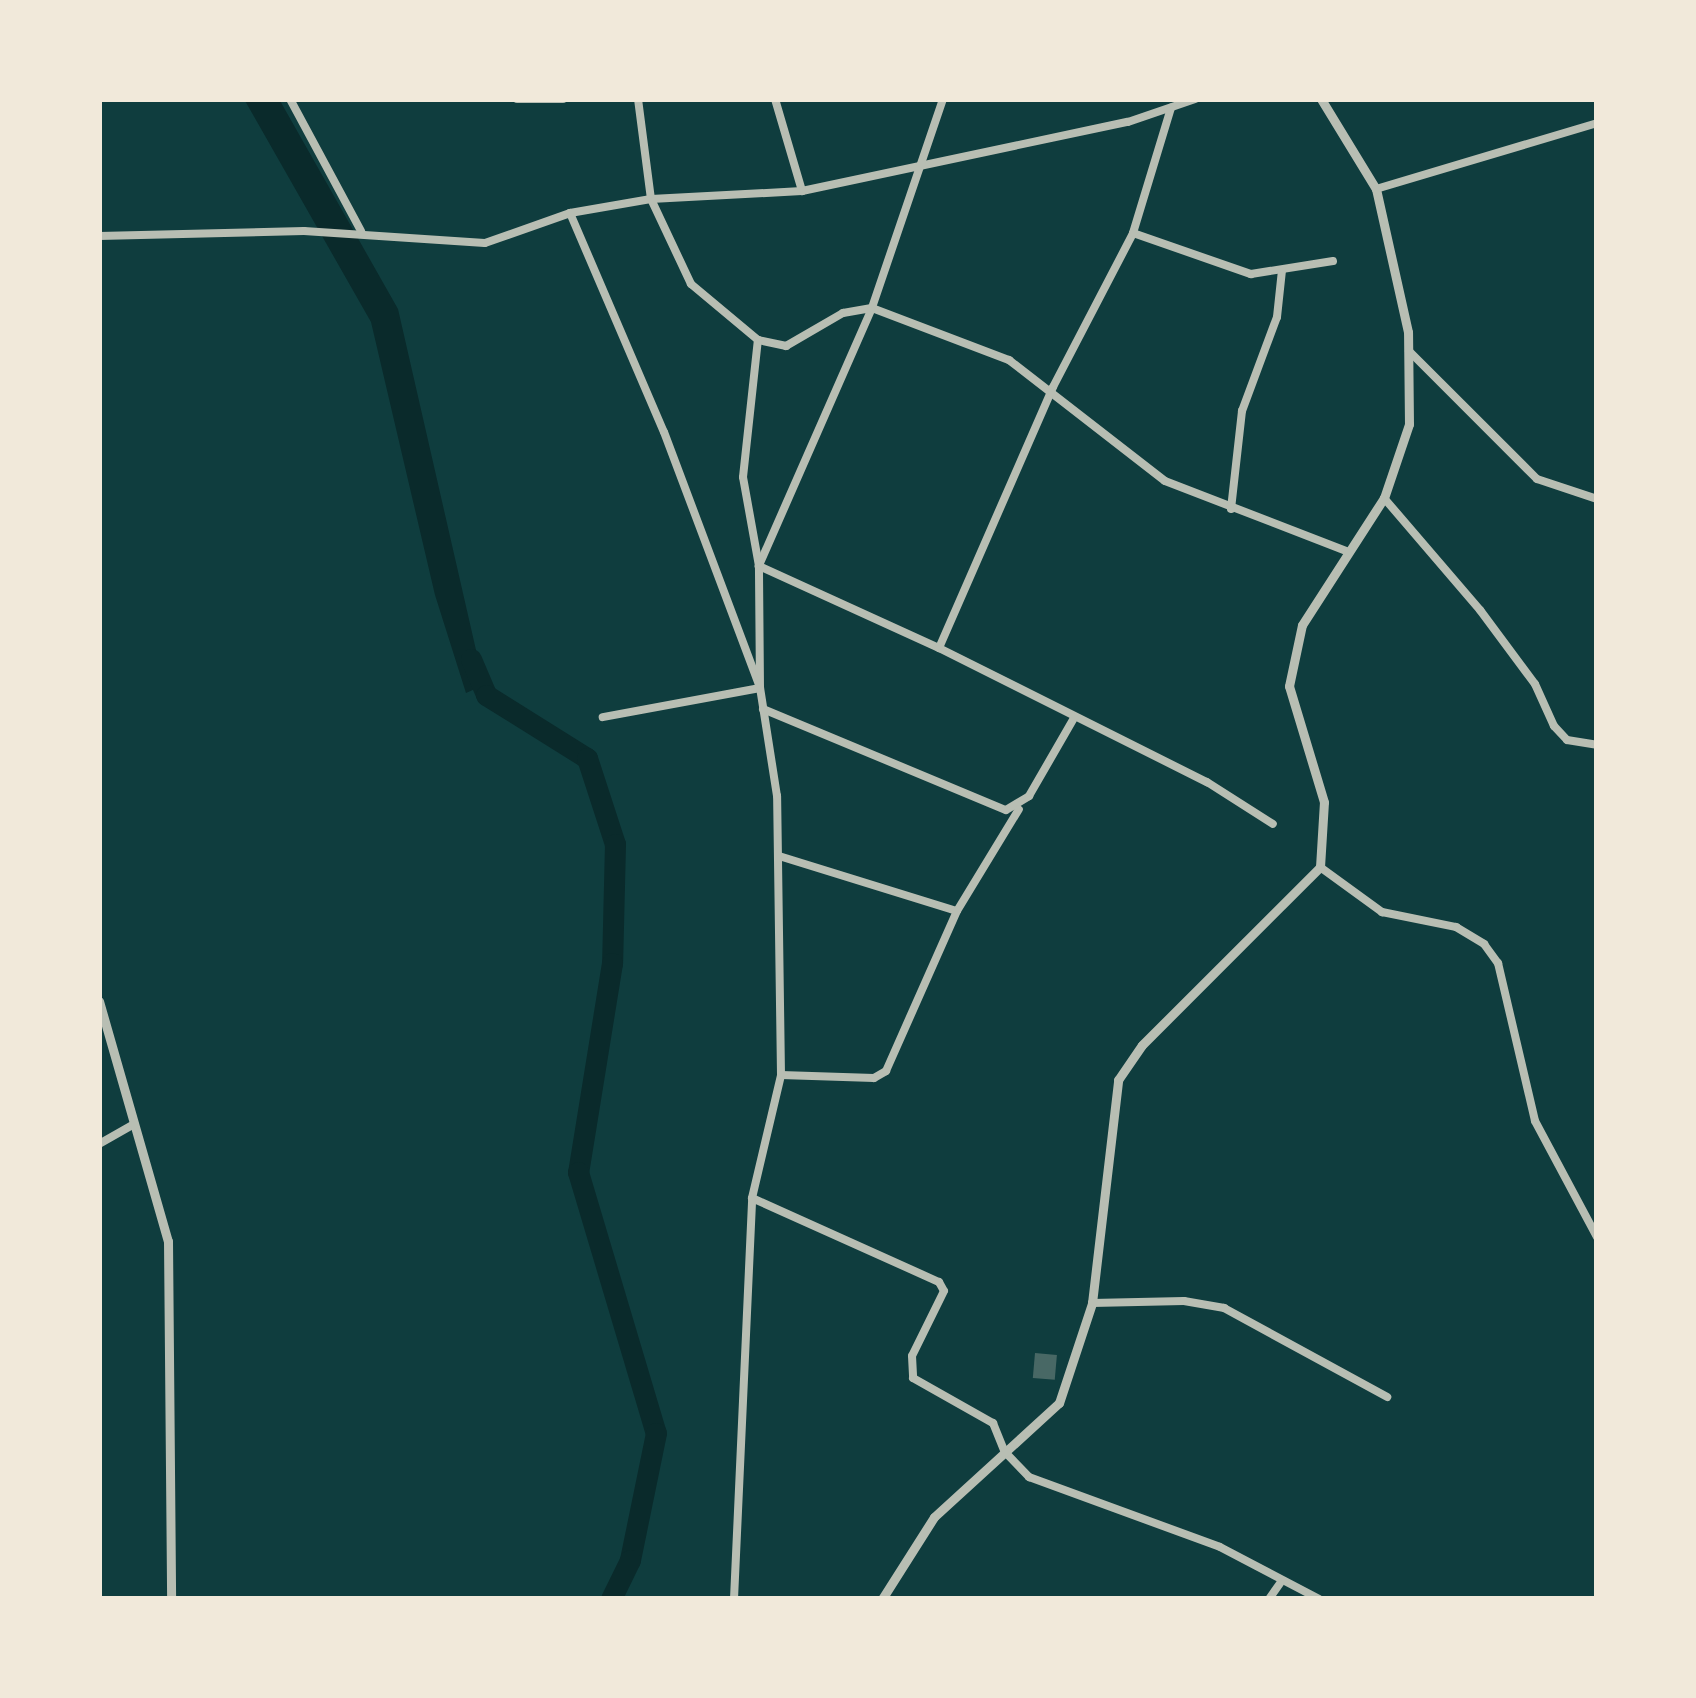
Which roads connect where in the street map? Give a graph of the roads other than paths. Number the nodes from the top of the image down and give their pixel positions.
1 (290, 99) edge
2 (302, 99) edge
3 (517, 99) edge
4 (563, 99) edge
5 (638, 99) edge
6 (775, 99) edge
7 (944, 99) edge
8 (1196, 99) edge
9 (1322, 99) edge
10 (1171, 106) junction
11 (296, 112) junction
12 (1597, 123) edge
13 (921, 166) junction
14 (1376, 189) junction
15 (802, 191) junction
16 (651, 199) junction
17 (570, 213) junction
18 (362, 232) junction
19 (1133, 233) junction
20 (99, 236) edge
21 (1333, 261) dead end
22 (1282, 271) junction
23 (872, 308) junction
24 (758, 340) junction
25 (1408, 350) junction
26 (1054, 387) junction
27 (1384, 498) junction
28 (1597, 499) edge
29 (1231, 509) junction
30 (1349, 552) junction
31 (759, 566) junction
32 (939, 647) junction
33 (760, 688) junction
34 (763, 709) junction
35 (603, 717) dead end
36 (1074, 718) junction
37 (1597, 745) edge
38 (1019, 808) junction
39 (1273, 824) dead end
40 (779, 856) junction
41 (1320, 867) junction
42 (957, 911) junction
43 (99, 1001) edge
44 (781, 1075) junction
45 (134, 1124) junction
46 (99, 1144) edge
47 (752, 1198) junction
48 (1597, 1237) edge
49 (1092, 1304) junction
50 (1387, 1397) dead end
51 (1005, 1452) junction
52 (1280, 1583) junction
53 (171, 1599) edge
54 (734, 1599) edge
55 (882, 1599) edge
56 (1269, 1599) edge
57 (1319, 1599) edge

1 - 11 street
2 - 11 street
3 - 4 street
5 - 16 street
6 - 15 street
7 - 13 street
8 - 10 street
9 - 14 street
10 - 13 street
10 - 19 street
11 - 18 street
12 - 14 street
13 - 15 street
13 - 23 street
14 - 25 street
15 - 16 street
16 - 17 street
16 - 24 street
17 - 18 street
17 - 33 street
18 - 20 street
19 - 22 street
19 - 26 street
21 - 22 street
22 - 29 street
23 - 24 street
23 - 26 street
23 - 31 street
24 - 31 street
25 - 27 street
25 - 28 street
26 - 29 street
26 - 32 street
27 - 30 street
27 - 37 street
29 - 30 street
30 - 41 street
31 - 32 street
31 - 33 street
32 - 36 street
33 - 34 street
33 - 35 street
34 - 38 street
34 - 40 street
36 - 38 street
36 - 39 street
38 - 42 street
40 - 42 street
40 - 44 street
41 - 48 street
41 - 49 street
42 - 44 street
43 - 45 street
44 - 47 street
45 - 46 street
45 - 53 street
47 - 51 street
47 - 54 street
49 - 50 street
49 - 51 street
51 - 52 street
51 - 55 street
52 - 56 street
52 - 57 street

